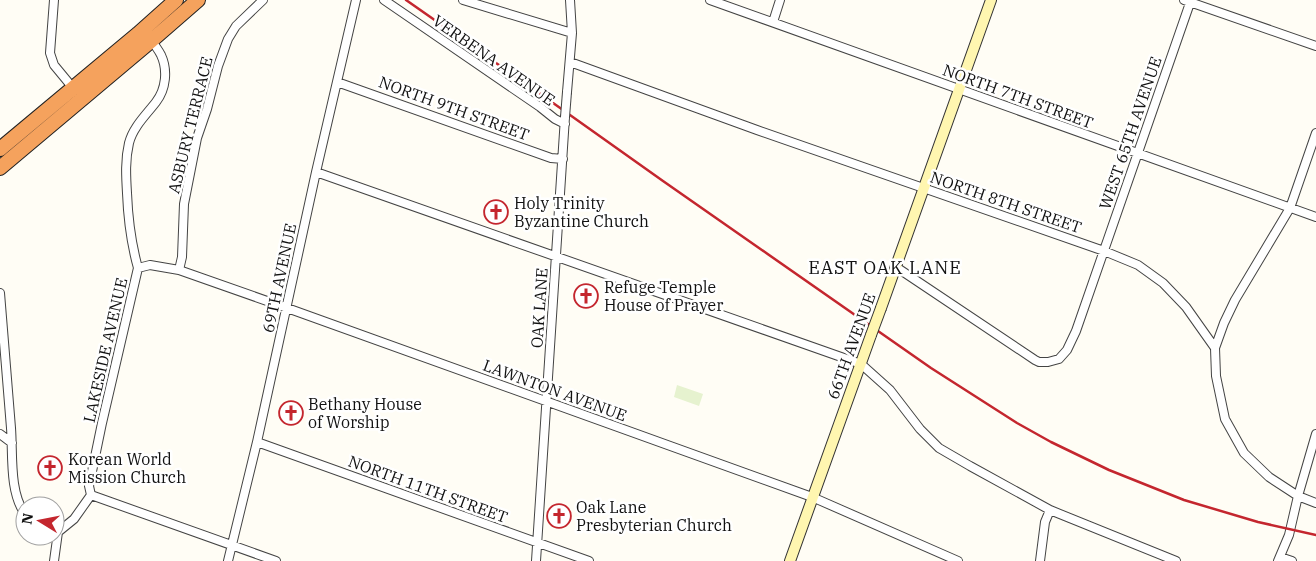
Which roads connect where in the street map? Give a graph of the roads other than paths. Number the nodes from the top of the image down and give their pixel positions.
1 (54, 0) edge
2 (176, 0) edge
3 (198, 0) edge
4 (263, 0) edge
5 (356, 0) edge
6 (384, 0) edge
7 (463, 0) edge
8 (570, 0) edge
9 (710, 0) edge
10 (780, 0) edge
11 (991, 0) edge
12 (1188, 1) edge
13 (772, 22) junction
14 (142, 30) junction
15 (572, 33) junction
16 (151, 41) junction
17 (1316, 46) edge
18 (570, 62) junction
19 (337, 82) junction
20 (74, 88) junction
21 (959, 90) junction
22 (565, 121) junction
23 (1316, 133) edge
24 (0, 149) edge
25 (1138, 153) junction
26 (562, 159) junction
27 (0, 168) edge
28 (316, 172) junction
29 (924, 188) junction
30 (1290, 208) junction
31 (1316, 217) edge
32 (1104, 251) junction
33 (556, 257) junction
34 (896, 267) junction
35 (138, 268) junction
36 (179, 270) junction
37 (0, 293) edge
38 (287, 308) junction
39 (1215, 348) junction
40 (861, 364) junction
41 (547, 401) junction
42 (0, 434) edge
43 (1316, 434) edge
44 (257, 442) junction
45 (12, 443) junction
46 (91, 495) junction
47 (17, 496) edge
48 (1298, 496) junction
49 (812, 497) junction
50 (1316, 503) edge
51 (1050, 510) junction
52 (65, 525) edge
53 (538, 543) junction
54 (232, 545) junction
55 (56, 546) edge
56 (1279, 559) edge
57 (54, 561) edge
58 (228, 561) edge
59 (276, 561) edge
60 (536, 561) edge
61 (589, 561) edge
62 (790, 561) edge
63 (958, 561) edge
64 (1040, 561) edge
65 (1176, 561) edge
66 (1292, 561) edge

1 - 20 street
2 - 14 highway
3 - 16 highway
4 - 36 street, ASBURY TERRACE
5 - 19 street, 69TH AVENUE
6 - 22 street, VERBENA AVENUE
7 - 15 street
8 - 15 street
9 - 13 street, NORTH 7TH STREET
10 - 13 street
11 - 21 street, 66TH AVENUE
12 - 17 street
12 - 25 street, WEST 65TH AVENUE
13 - 21 street, NORTH 7TH STREET
14 - 16 street, LAKESIDE AVENUE
14 - 20 highway
15 - 18 street
16 - 27 highway
16 - 35 street, LAKESIDE AVENUE
18 - 22 street, OAK LANE, bridge
18 - 29 street, NORTH 8TH STREET
19 - 26 street, NORTH 9TH STREET
19 - 28 street, 69TH AVENUE
20 - 24 highway
21 - 25 street, NORTH 7TH STREET
21 - 29 street, 66TH AVENUE
22 - 26 street, OAK LANE
23 - 30 street
25 - 30 street, NORTH 7TH STREET
25 - 32 street, WEST 65TH AVENUE
26 - 33 street, OAK LANE
28 - 33 street
28 - 38 street, 69TH AVENUE
29 - 32 street, NORTH 8TH STREET
29 - 34 street, 66TH AVENUE
30 - 31 street, NORTH 7TH STREET
30 - 39 street
32 - 34 street, WEST 65TH AVENUE
32 - 39 street, NORTH 8TH STREET
33 - 40 street
33 - 41 street, OAK LANE
34 - 40 street, 66TH AVENUE, bridge
35 - 36 street, LAWNTON AVENUE
35 - 46 street, LAKESIDE AVENUE
36 - 38 street, LAWNTON AVENUE
37 - 45 street
38 - 41 street, LAWNTON AVENUE
38 - 44 street, 69TH AVENUE
39 - 48 street
40 - 49 street, 66TH AVENUE
40 - 51 street
41 - 49 street, LAWNTON AVENUE
41 - 53 street, OAK LANE
42 - 45 street
43 - 48 street
44 - 53 street, NORTH 11TH STREET
44 - 54 street, 69TH AVENUE
45 - 47 street
46 - 52 street
46 - 54 street
48 - 50 street
48 - 56 street
49 - 62 street, 66TH AVENUE
49 - 63 street, LAWNTON AVENUE
51 - 64 street
51 - 65 street
53 - 60 street, OAK LANE
53 - 61 street, NORTH 11TH STREET
54 - 58 street, 69TH AVENUE
54 - 59 street
55 - 57 street
56 - 66 street

